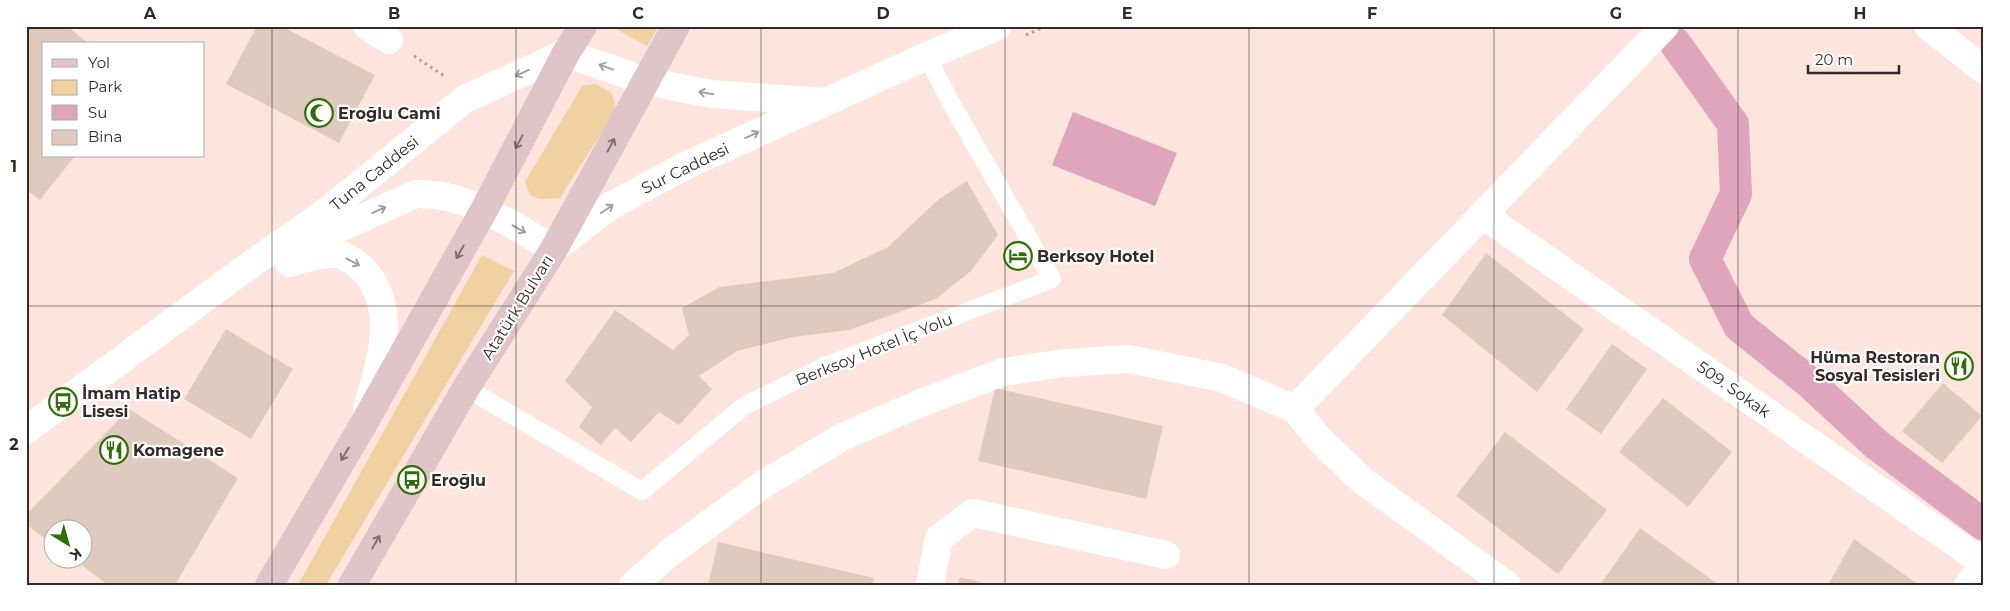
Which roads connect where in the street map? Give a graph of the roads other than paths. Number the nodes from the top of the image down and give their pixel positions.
1 (583, 26) edge
2 (676, 26) edge
3 (998, 26) edge
4 (1665, 26) edge
5 (1928, 26) edge
6 (566, 53) junction
7 (927, 56) junction
8 (1984, 70) edge
9 (645, 81) junction
10 (824, 102) junction
11 (484, 210) junction
12 (1483, 215) junction
13 (554, 249) junction
14 (239, 273) junction
15 (466, 388) junction
16 (1295, 409) junction
17 (363, 425) junction
18 (26, 430) edge
19 (1166, 555) dead end
20 (1984, 564) edge
21 (270, 585) edge
22 (352, 585) edge
23 (633, 585) edge
24 (930, 585) edge
25 (1507, 585) edge
26 (1968, 585) edge

1 - 6 main road
2 - 9 main road, Atatürk Bulvarı
3 - 7 street, Sur Caddesi
4 - 12 street
5 - 8 street
9 -> 6 street, Sur Caddesi
6 -> 11 main road
6 -> 14 street, Tuna Caddesi
7 - 10 street, Sur Caddesi
7 - 15 lane, Berksoy Hotel İç Yolu
10 -> 9 street, Sur Caddesi
13 -> 9 main road, Atatürk Bulvarı
13 -> 10 street, Sur Caddesi
11 -> 13 street, Tuna Caddesi
14 -> 11 street, Tuna Caddesi
11 -> 17 main road
12 - 16 street
12 - 20 street, 509. Sokak
13 - 15 main road, Atatürk Bulvarı
14 -> 17 street
14 - 18 street, Tuna Caddesi
22 -> 15 main road, Atatürk Bulvarı
16 - 23 street
16 - 25 street
17 -> 21 main road
19 - 24 street
20 - 26 street

